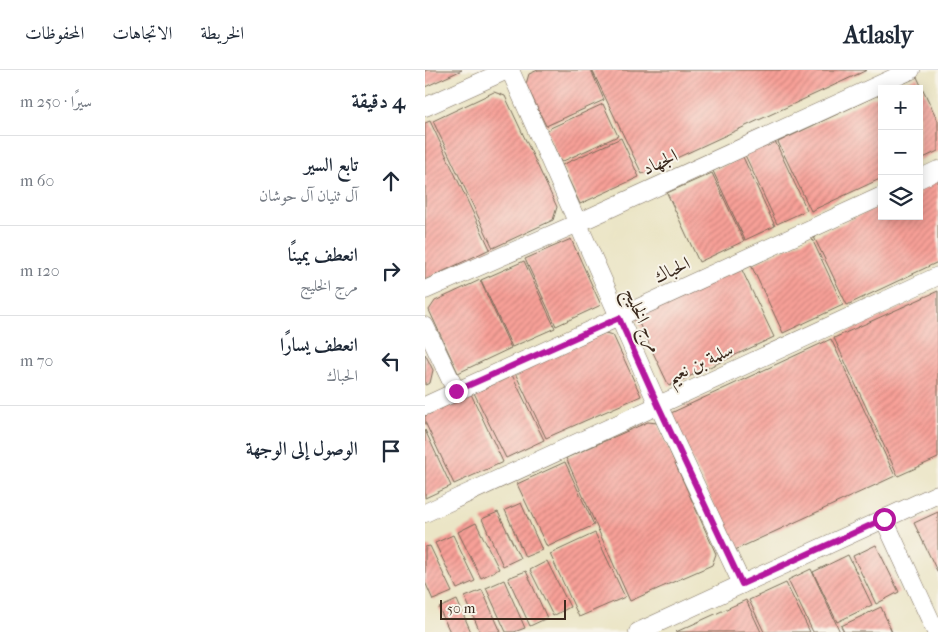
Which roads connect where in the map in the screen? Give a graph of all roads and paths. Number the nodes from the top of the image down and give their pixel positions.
1 (509, 70) edge
2 (911, 70) edge
3 (425, 106) edge
4 (938, 170) edge
5 (923, 177) edge
6 (878, 198) edge
7 (578, 223) junction
8 (938, 276) edge
9 (425, 290) edge
10 (619, 318) junction
11 (425, 326) edge
12 (456, 391) junction
13 (658, 405) junction
14 (425, 406) edge
15 (938, 494) edge
16 (425, 513) edge
17 (884, 519) junction
18 (742, 584) junction
19 (638, 632) edge
20 (935, 632) edge

1 - 3 street
1 - 7 street, مرج الخليج
2 - 7 street, الجهاد
4 - 5 street
6 - 10 street, الحباك
7 - 9 street, الجهاد
7 - 10 street, مرج الخليج
8 - 13 street, سلمة بن نعيم
10 - 12 street, الحباك
10 - 13 street, مرج الخليج
11 - 12 street
12 - 14 street, الحباك
13 - 16 street, سلمة بن نعيم
13 - 18 street, مرج الخليج
15 - 17 street
17 - 18 street
17 - 20 street
18 - 19 street

